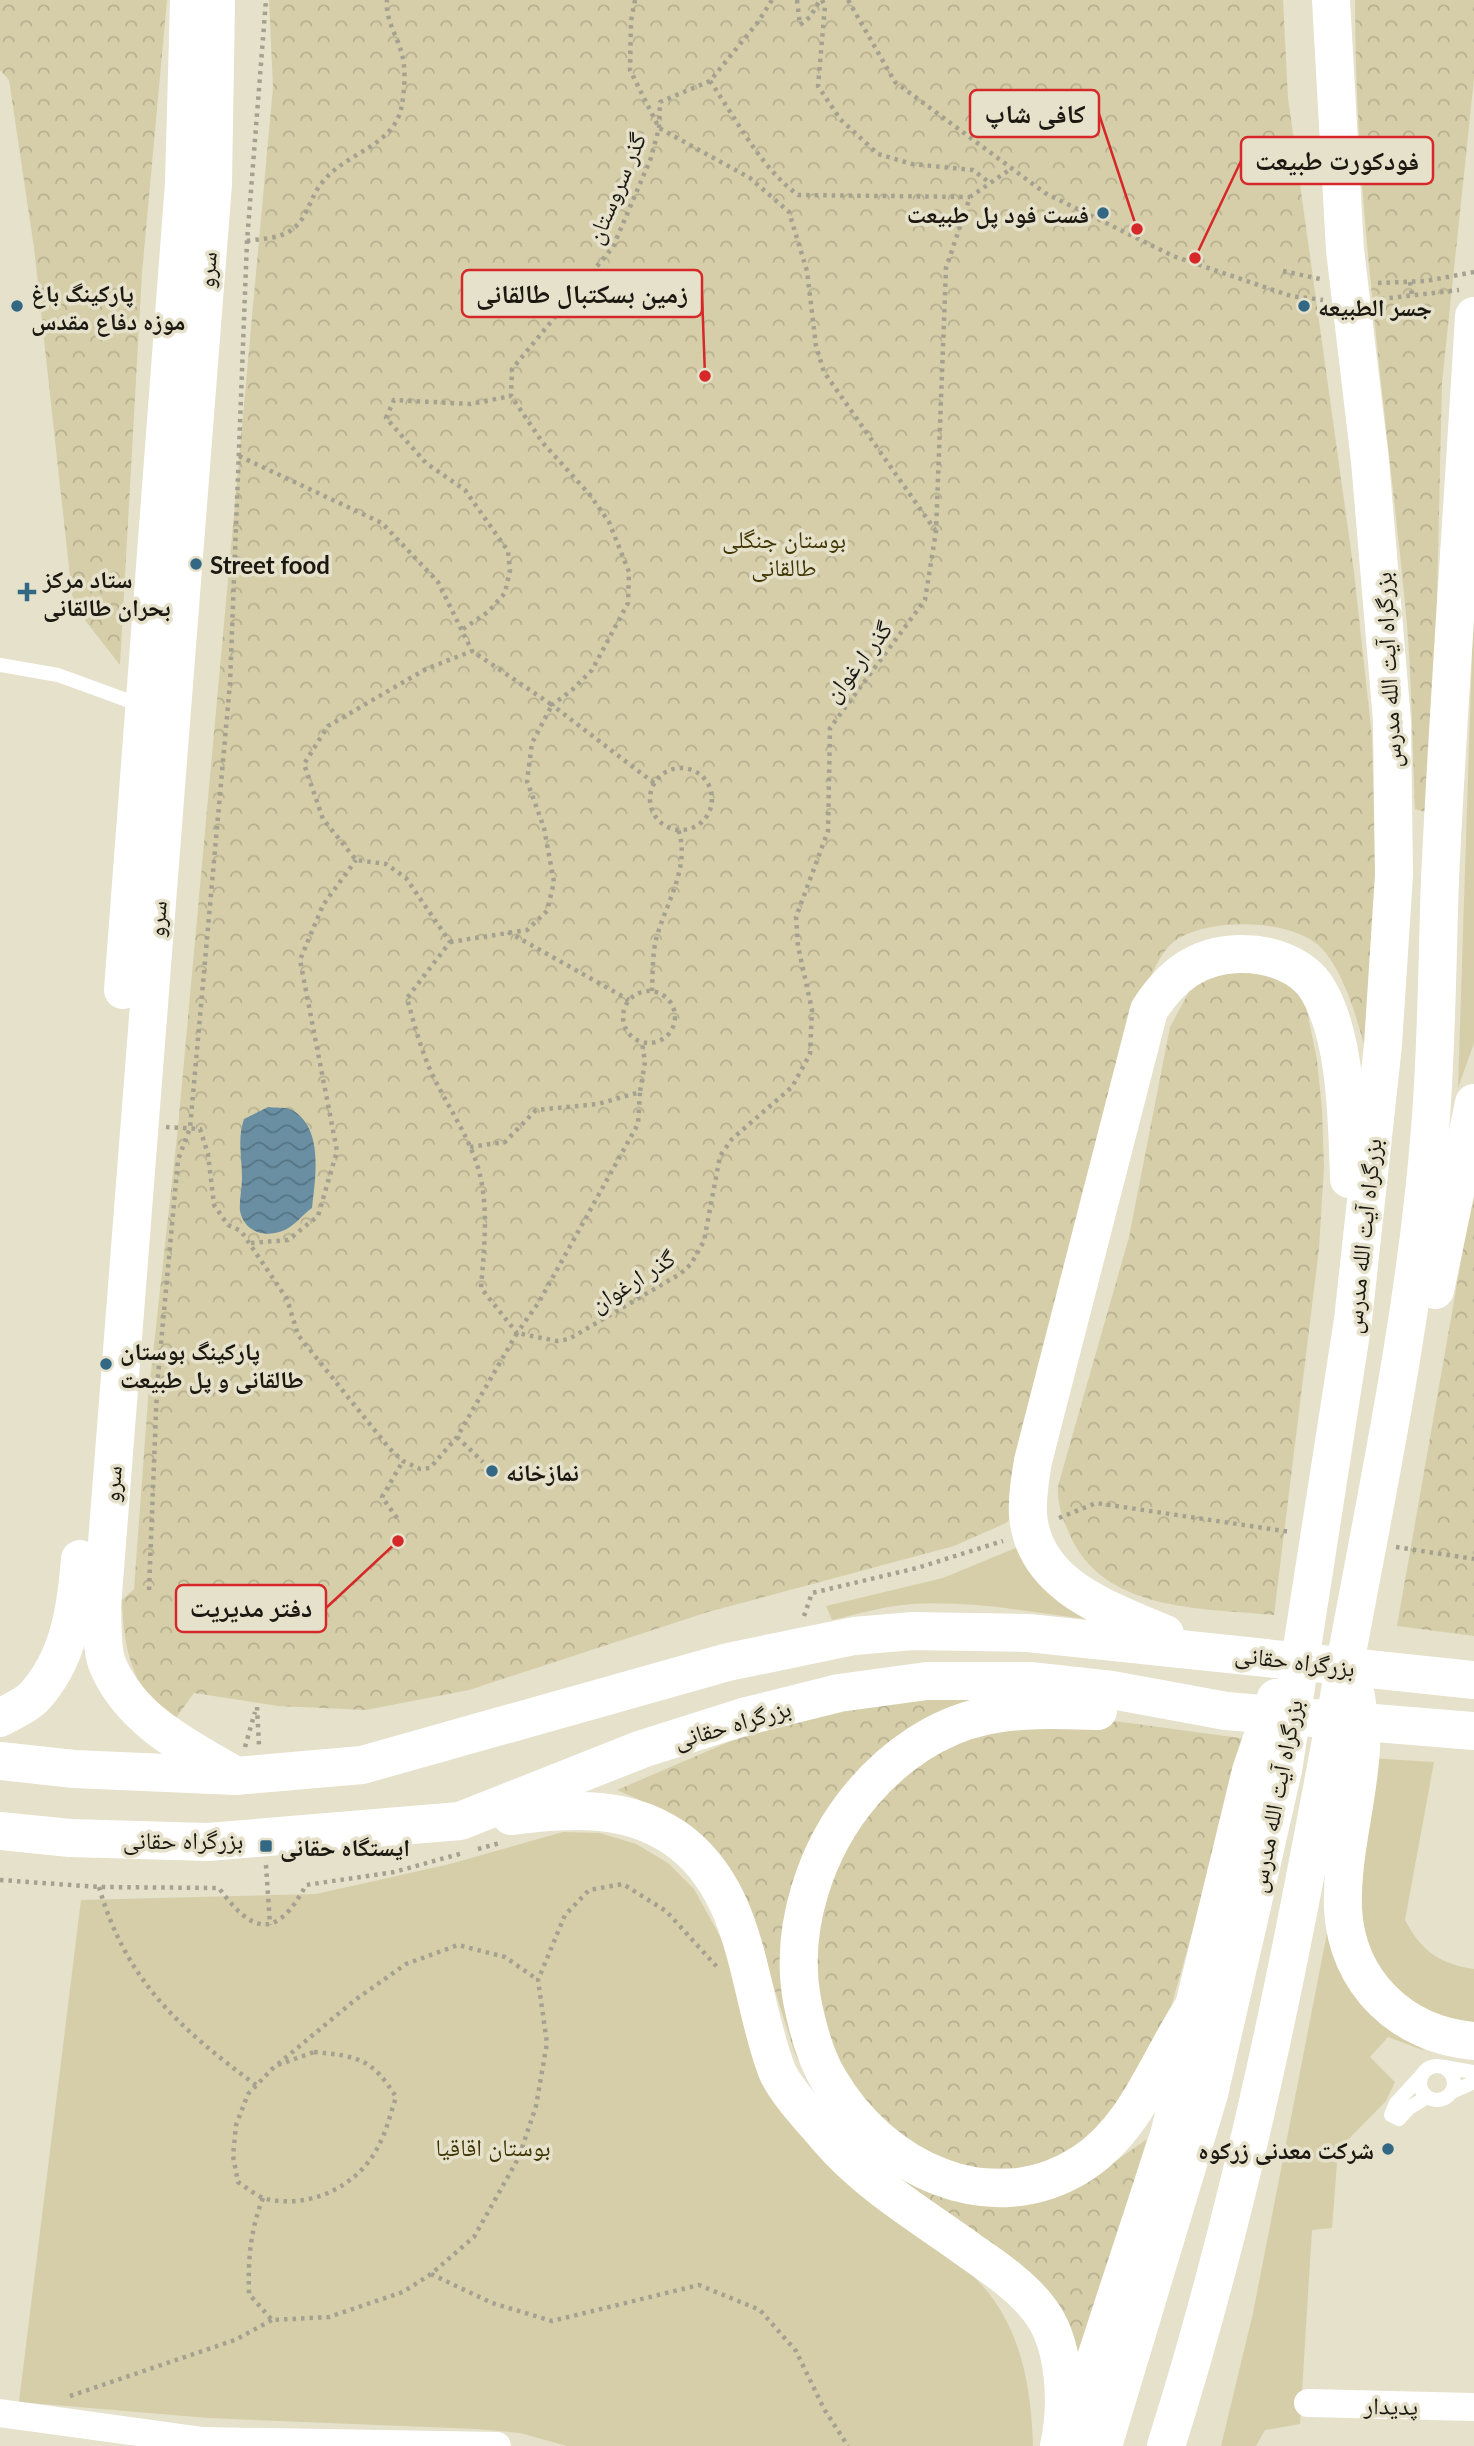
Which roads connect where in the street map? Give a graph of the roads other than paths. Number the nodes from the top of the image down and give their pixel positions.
1 (189, 0) edge
2 (216, 0) edge
3 (1331, 0) edge
4 (1469, 303) edge
5 (0, 665) edge
6 (145, 706) junction
7 (1474, 1103) edge
8 (1353, 1320) junction
9 (1387, 1449) junction
10 (1311, 1596) junction
11 (1350, 1638) junction
12 (1199, 1649) junction
13 (1470, 1678) edge
14 (1226, 1711) junction
15 (0, 1718) edge
16 (1431, 1727) junction
17 (1474, 1731) edge
18 (1474, 1743) edge
19 (0, 1761) edge
20 (236, 1776) junction
21 (460, 1821) junction
22 (0, 1831) edge
23 (1244, 1944) junction
24 (1194, 2006) junction
25 (1474, 2041) edge
26 (1444, 2067) junction
27 (1474, 2072) edge
28 (1421, 2076) junction
29 (1474, 2082) edge
30 (1452, 2092) junction
31 (1427, 2098) junction
32 (1245, 2166) junction
33 (1308, 2403) dead end
34 (1474, 2407) edge
35 (0, 2413) edge
36 (498, 2446) edge
37 (1059, 2446) edge
38 (1068, 2446) edge
39 (1103, 2446) edge
40 (1166, 2446) edge
41 (1190, 2446) edge

1 - 6 main road, سرو
2 - 20 main road, سرو
3 - 8 main road, بزرگراه آیت الله مدرس
4 - 9 main road, بزرگراه آیت الله مدرس
5 - 6 lane
6 - 15 main road, سرو
7 - 9 main road
8 - 10 main road, بزرگراه آیت الله مدرس
8 - 12 main road
9 - 11 main road, بزرگراه آیت الله مدرس
10 - 23 main road, بزرگراه آیت الله مدرس
10 - 24 main road
11 - 25 main road
11 - 32 main road, بزرگراه آیت الله مدرس
12 - 13 main road, بزرگراه حقانی
12 - 20 main road, بزرگراه حقانی
14 - 16 main road, بزرگراه حقانی
14 - 21 main road, بزرگراه حقانی
14 - 24 main road
16 - 17 main road, بزرگراه حقانی
16 - 18 main road
19 - 20 main road, بزرگراه حقانی
21 - 22 main road, بزرگراه حقانی
21 - 37 main road
23 - 24 main road
23 - 39 main road, بزرگراه آیت الله مدرس
24 - 38 main road
26 - 27 lane
26 - 28 lane
26 - 30 lane
28 - 31 lane
28 - 31 lane
29 - 30 lane
30 - 31 lane
32 - 40 main road, بزرگراه آیت الله مدرس
32 - 41 main road
33 - 34 street, پدیدار
35 - 36 street

